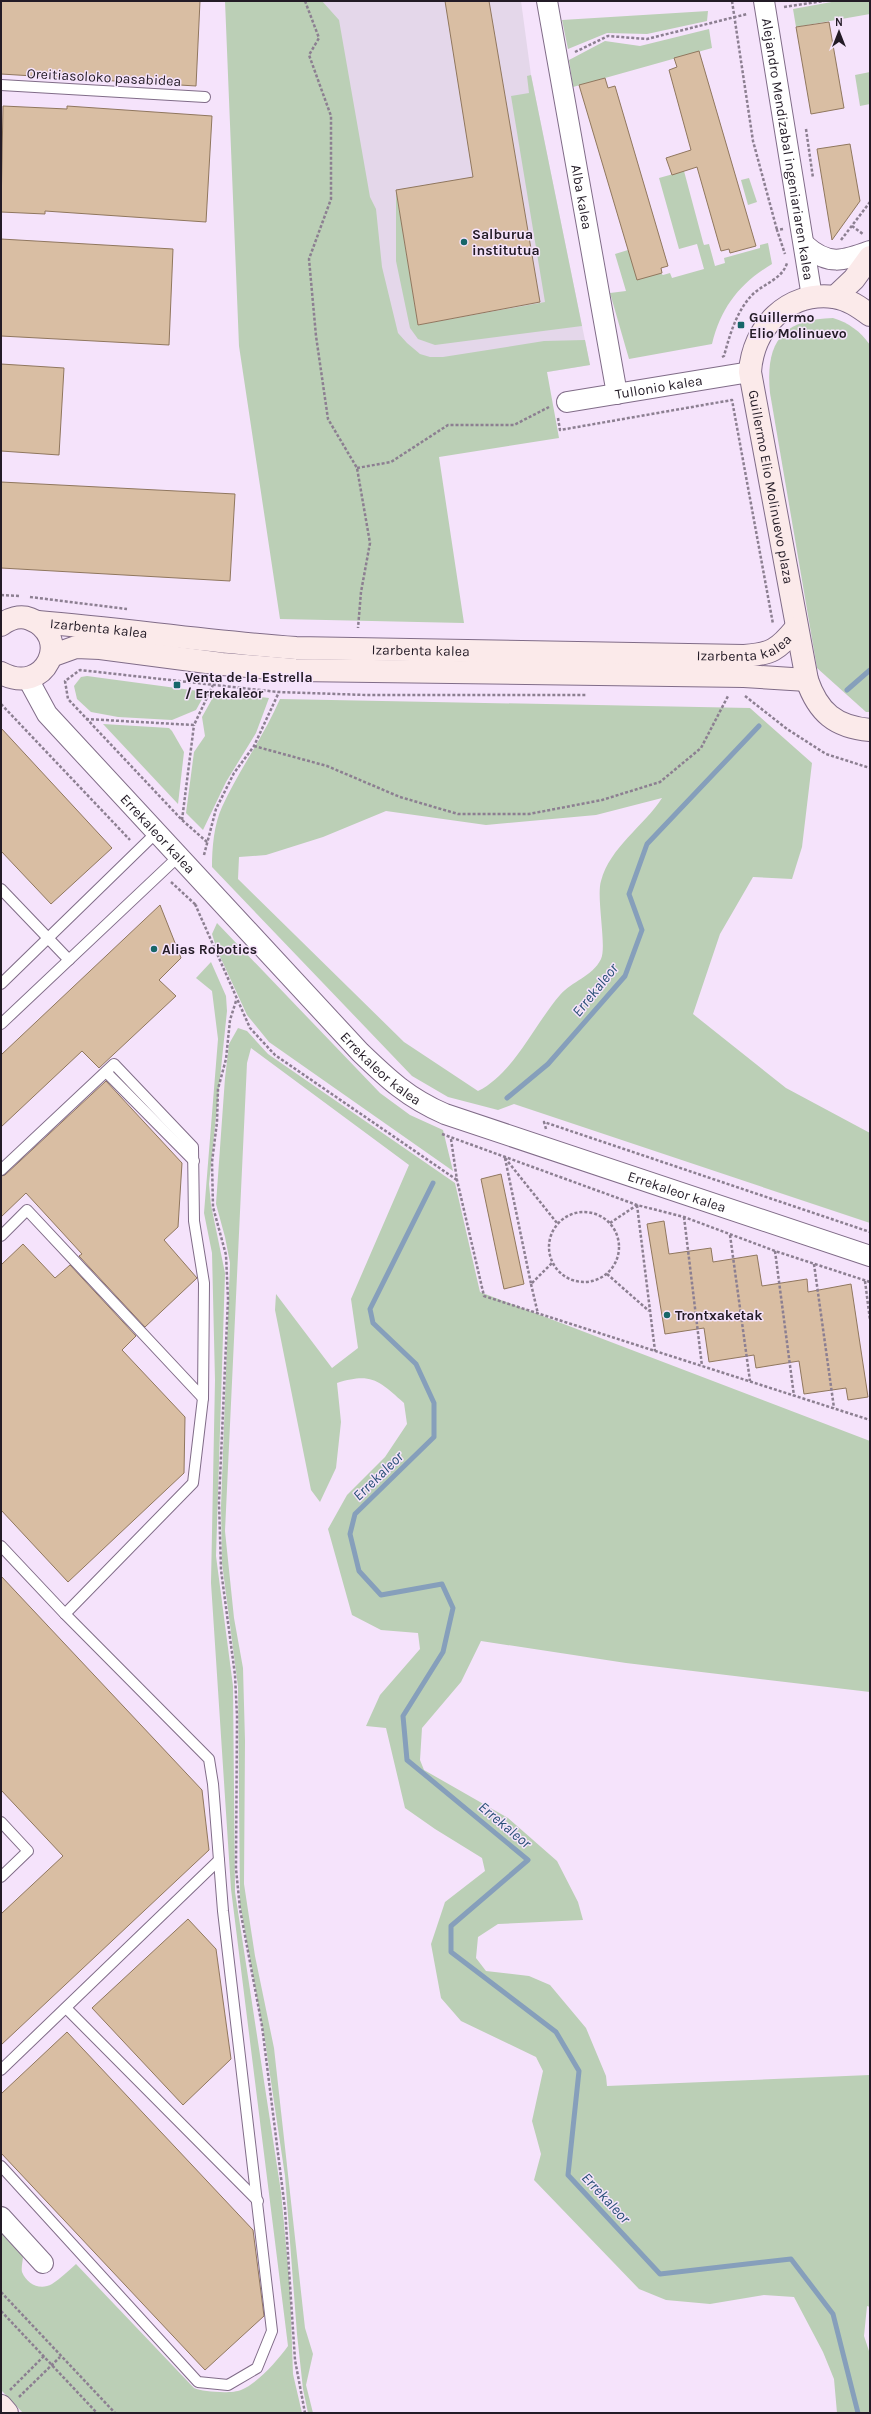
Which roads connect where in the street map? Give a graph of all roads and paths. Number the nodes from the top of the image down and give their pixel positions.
1 (305, 1) edge
2 (547, 1) edge
3 (732, 1) edge
4 (824, 1) edge
5 (765, 5) edge
6 (734, 18) junction
7 (558, 60) junction
8 (1, 85) edge
9 (204, 97) dead end
10 (870, 202) edge
11 (777, 230) junction
12 (804, 235) junction
13 (838, 244) dead end
14 (870, 250) edge
15 (870, 257) edge
16 (812, 297) junction
17 (835, 297) junction
18 (870, 315) edge
19 (718, 358) dead end
20 (750, 372) junction
21 (617, 394) junction
22 (560, 406) junction
23 (356, 468) junction
24 (38, 622) junction
25 (1, 625) edge
26 (773, 626) dead end
27 (358, 628) dead end
28 (796, 628) junction
29 (51, 656) junction
30 (296, 670) junction
31 (1, 673) edge
32 (744, 676) junction
33 (28, 679) junction
34 (806, 680) junction
35 (213, 685) junction
36 (278, 692) junction
37 (594, 695) dead end
38 (720, 696) dead end
39 (1, 704) edge
40 (86, 719) junction
41 (194, 725) junction
42 (870, 730) edge
43 (254, 746) junction
44 (870, 768) edge
45 (182, 820) junction
46 (157, 832) junction
47 (207, 842) junction
48 (139, 850) junction
49 (180, 856) junction
50 (162, 873) junction
51 (198, 876) junction
52 (1, 889) edge
53 (48, 940) junction
54 (69, 960) junction
55 (1, 984) edge
56 (236, 1001) junction
57 (1, 1024) edge
58 (540, 1131) dead end
59 (451, 1139) dead end
60 (1, 1170) edge
61 (457, 1180) junction
62 (637, 1205) junction
63 (684, 1217) junction
64 (557, 1223) junction
65 (610, 1223) junction
66 (870, 1232) edge
67 (730, 1235) junction
68 (1, 1236) edge
69 (775, 1251) junction
70 (870, 1256) edge
71 (552, 1263) junction
72 (814, 1264) junction
73 (607, 1274) junction
74 (865, 1281) junction
75 (870, 1282) edge
76 (531, 1284) junction
77 (649, 1311) junction
78 (538, 1314) junction
79 (870, 1320) edge
80 (655, 1351) junction
81 (702, 1366) junction
82 (750, 1381) junction
83 (794, 1396) junction
84 (203, 1398) junction
85 (834, 1408) junction
86 (870, 1420) edge
87 (1, 1546) edge
88 (65, 1614) junction
89 (1, 1822) edge
90 (219, 1860) junction
91 (1, 1877) edge
92 (66, 2008) junction
93 (1, 2070) edge
94 (1, 2166) edge
95 (258, 2201) junction
96 (1, 2217) edge
97 (43, 2263) dead end
98 (1, 2292) edge
99 (1, 2311) edge
100 (44, 2356) junction
101 (60, 2357) junction
102 (52, 2365) junction
103 (5, 2406) edge
104 (97, 2413) edge
105 (115, 2413) edge
106 (305, 2413) edge

1 - 23 path
2 - 7 street, Alba kalea
3 - 6 path
4 - 5 path
5 - 6 path
5 - 12 street, Alejandro Mendizabal ingeniariaren kalea
6 - 7 path
6 - 11 path
7 - 21 street, Alba kalea
8 - 9 lane, Oreitiasoloko pasabidea
10 - 13 path
11 - 12 path
11 - 19 path
12 - 14 street
12 - 16 street, Alejandro Mendizabal ingeniariaren kalea
15 - 17 main road
16 - 17 main road, Guillermo Elio Molinuevo plaza
16 - 20 main road, Guillermo Elio Molinuevo plaza
17 - 18 main road, Guillermo Elio Molinuevo plaza
20 - 21 street, Tullonio kalea
20 - 28 main road, Guillermo Elio Molinuevo plaza
21 - 22 street, Tullonio kalea
22 - 23 path
22 - 26 path
23 - 27 path
24 - 25 main road, Izarbenta kalea
24 - 28 main road, Izarbenta kalea
24 - 29 main road
28 - 34 main road, Guillermo Elio Molinuevo plaza
29 - 30 main road, Izarbenta kalea
29 - 33 main road
30 - 32 main road, Izarbenta kalea
30 - 36 path
31 - 33 main road
32 - 34 main road, Izarbenta kalea
32 - 44 path
33 - 46 street, Errekaleor kalea
34 - 42 main road, Guillermo Elio Molinuevo plaza
35 - 36 path
35 - 40 path
35 - 41 path
36 - 37 path
36 - 43 path
38 - 43 path
39 - 48 path
40 - 41 path
40 - 45 path
41 - 45 path
43 - 47 path
45 - 47 path
46 - 48 lane
46 - 49 street, Errekaleor kalea
47 - 51 path
48 - 53 lane
49 - 50 lane
49 - 51 street, Errekaleor kalea
50 - 54 lane
50 - 56 path
51 - 70 street, Errekaleor kalea
52 - 53 lane
53 - 54 lane
53 - 55 lane
54 - 57 lane
56 - 61 path
56 - 106 path
58 - 66 path
59 - 61 path
60 - 84 lane
61 - 78 path
62 - 63 path
62 - 65 path
62 - 77 path
63 - 67 path
63 - 81 path
64 - 65 path
64 - 71 path
64 - 76 path
65 - 73 path
67 - 69 path
67 - 82 path
68 - 84 lane
69 - 72 path
69 - 83 path
71 - 73 path
71 - 76 path
72 - 74 path
72 - 85 path
73 - 77 path
74 - 75 path
74 - 79 path
76 - 78 path
77 - 80 path
78 - 80 path
80 - 81 path
81 - 82 path
82 - 83 path
83 - 85 path
84 - 88 lane
85 - 86 path
87 - 88 lane
88 - 90 lane
89 - 91 lane
90 - 92 lane
90 - 95 lane
92 - 93 lane
92 - 95 lane
94 - 95 lane
96 - 97 street
98 - 101 path
99 - 100 path
100 - 102 path
100 - 103 path
101 - 102 path
101 - 105 path
102 - 103 path
102 - 104 path

